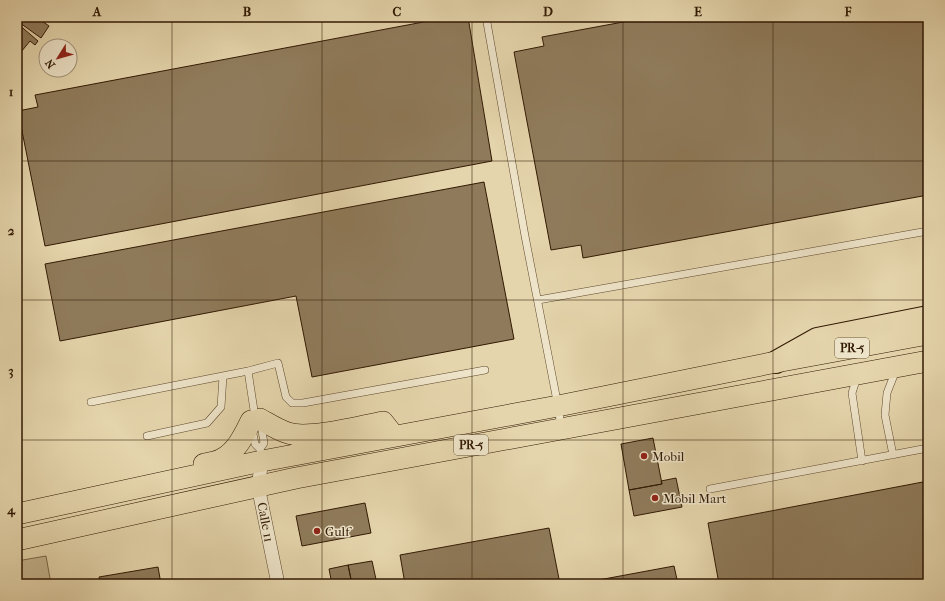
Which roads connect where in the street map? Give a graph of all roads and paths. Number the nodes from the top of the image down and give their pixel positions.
1 (486, 17) edge
2 (928, 231) edge
3 (538, 300) junction
4 (928, 316) edge
5 (928, 334) edge
6 (928, 346) edge
7 (928, 361) edge
8 (776, 362) junction
9 (897, 367) junction
10 (485, 370) dead end
11 (248, 371) junction
12 (858, 373) junction
13 (223, 376) junction
14 (91, 402) dead end
15 (558, 406) junction
16 (255, 419) junction
17 (561, 429) junction
18 (147, 436) dead end
19 (394, 436) junction
20 (928, 448) edge
21 (261, 455) junction
22 (893, 455) junction
23 (862, 461) junction
24 (186, 478) junction
25 (258, 486) junction
26 (710, 489) dead end
27 (17, 514) edge
28 (17, 540) edge
29 (278, 584) edge

1 - 3 lane
2 - 3 lane
3 - 15 lane
4 - 8 highway
5 - 8 main road, PR-5
6 - 12 main road
7 - 9 main road, PR-5
8 - 15 main road, PR-5
9 - 12 main road, PR-5
9 - 22 lane
10 - 11 lane
11 - 13 lane
11 - 16 lane
12 - 17 main road, PR-5
12 - 23 lane
13 - 14 lane
13 - 18 lane
15 - 17 lane
15 - 19 main road, PR-5
16 - 19 main road
16 - 21 lane
16 - 24 main road
17 - 25 main road, PR-5
19 - 21 main road, PR-5
20 - 22 lane
21 - 24 main road, PR-5
21 - 25 street, Calle 11
22 - 23 lane
23 - 26 lane
24 - 27 main road, PR-5
25 - 28 main road, PR-5
25 - 29 street, Calle 11

